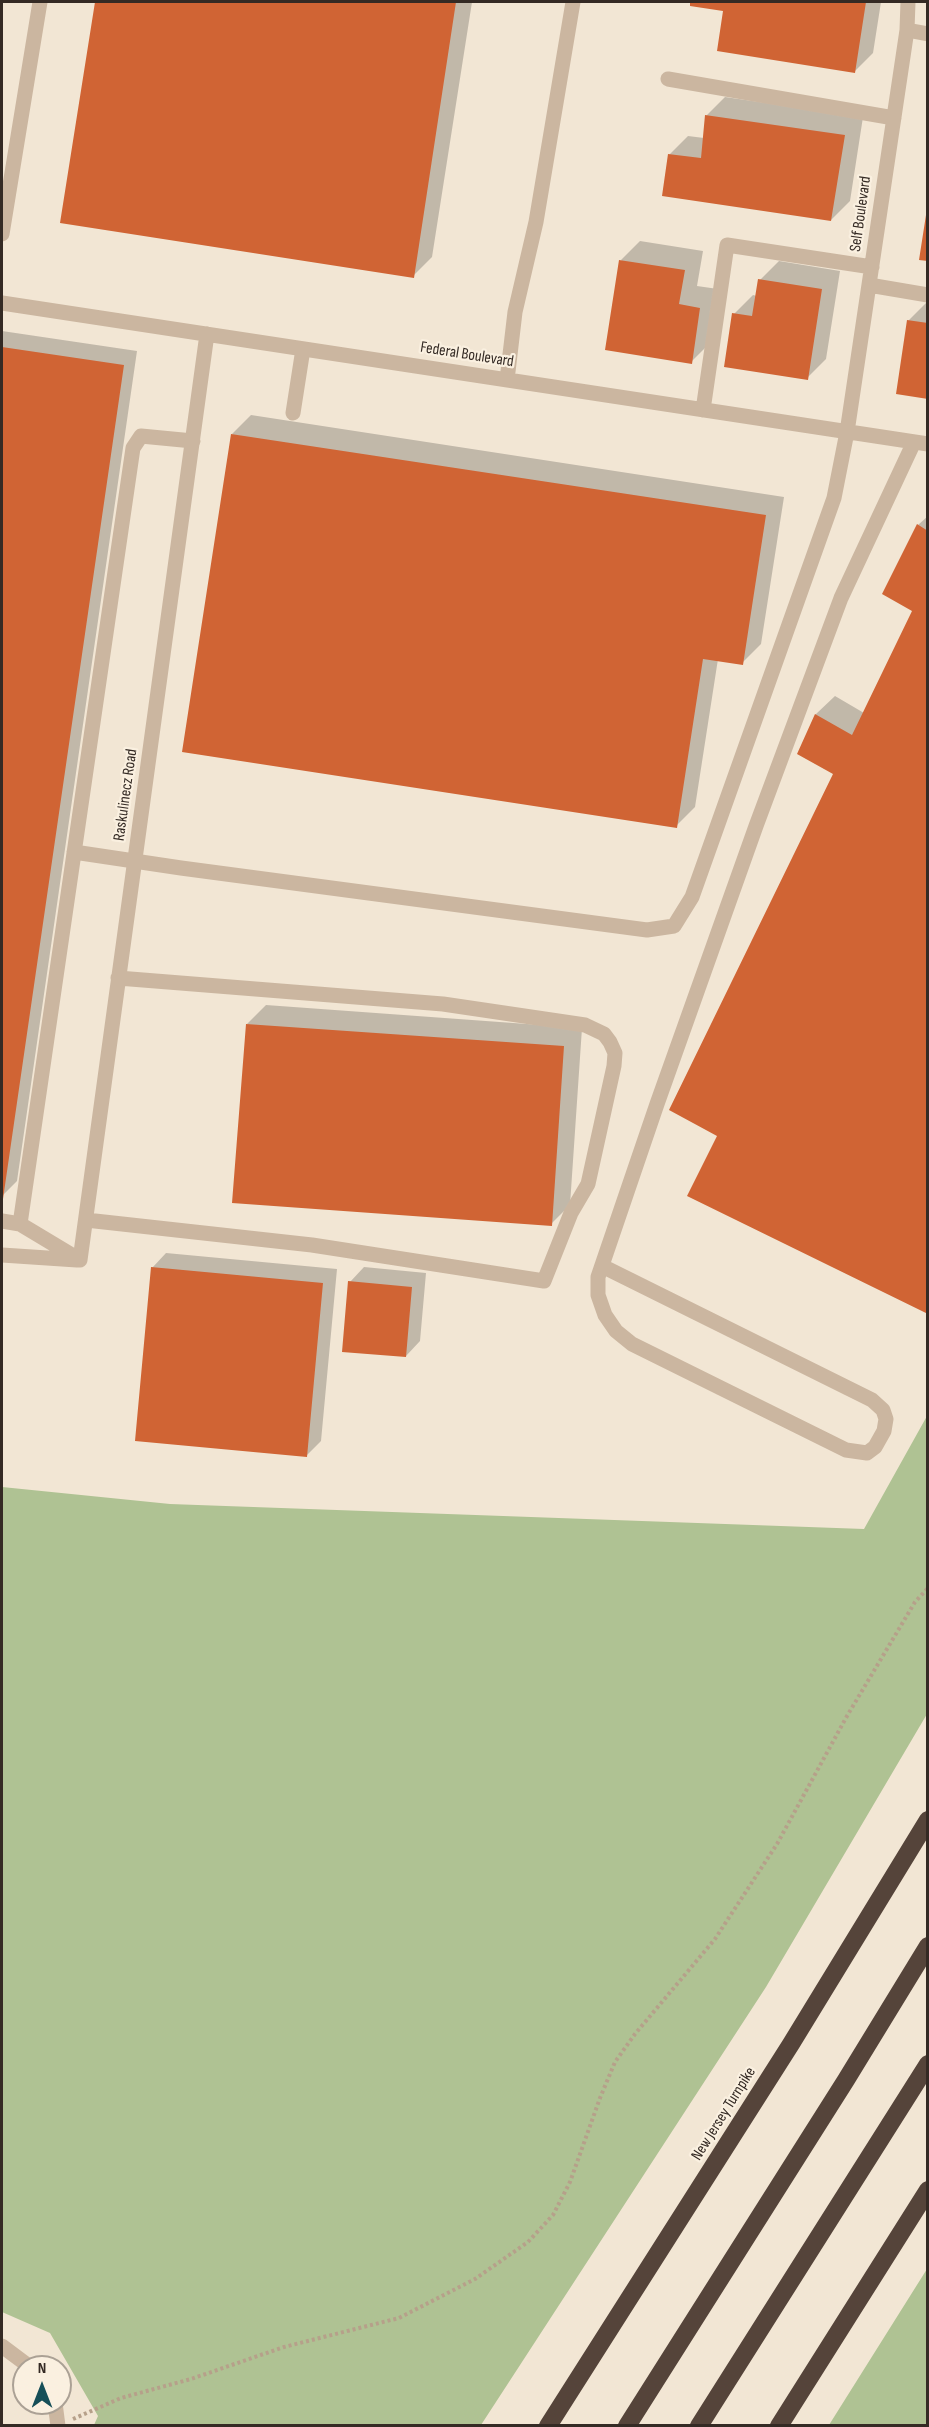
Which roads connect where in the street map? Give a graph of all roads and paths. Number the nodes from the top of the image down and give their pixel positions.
1 (40, 2) edge
2 (573, 2) edge
3 (908, 2) edge
4 (907, 30) junction
5 (927, 34) edge
6 (668, 79) dead end
7 (894, 118) junction
8 (2, 234) edge
9 (872, 267) junction
10 (869, 285) junction
11 (927, 294) edge
12 (2, 303) edge
13 (207, 334) junction
14 (303, 349) junction
15 (507, 380) junction
16 (703, 410) junction
17 (293, 413) dead end
18 (847, 432) junction
19 (193, 441) junction
20 (920, 443) edge
21 (74, 852) junction
22 (135, 860) junction
23 (118, 978) junction
24 (86, 1220) junction
25 (2, 1221) edge
26 (20, 1224) junction
27 (2, 1255) edge
28 (80, 1260) junction
29 (602, 1266) junction
30 (927, 1588) edge
31 (927, 1820) edge
32 (927, 1946) edge
33 (927, 2064) edge
34 (927, 2190) edge
35 (63, 2423) edge
36 (548, 2426) edge
37 (627, 2426) edge
38 (699, 2426) edge
39 (779, 2426) edge

1 - 8 street
2 - 15 street
3 - 4 street, Self Boulevard
4 - 5 street
4 - 7 street, Self Boulevard
6 - 7 street
7 - 9 street, Self Boulevard
9 - 10 street, Self Boulevard
9 - 16 street
10 - 11 street
10 - 18 street, Self Boulevard
12 - 13 street, Federal Boulevard
13 - 14 street, Federal Boulevard
13 - 19 street, Raskulinecz Road
14 - 15 street, Federal Boulevard
14 - 17 street
15 - 16 street, Federal Boulevard
16 - 18 street, Federal Boulevard
18 - 20 street, Federal Boulevard
18 - 22 street, Self Boulevard
19 - 21 street
19 - 22 street, Raskulinecz Road
20 - 29 street
21 - 22 street, Self Boulevard
21 - 26 street
22 - 23 street, Raskulinecz Road
23 - 24 street, Raskulinecz Road
23 - 24 street
24 - 28 street, Raskulinecz Road
25 - 26 street
26 - 28 street
27 - 28 street
29 - 29 street
30 - 35 path
31 - 36 highway, New Jersey Turnpike
32 - 37 highway
33 - 38 highway
34 - 39 highway

